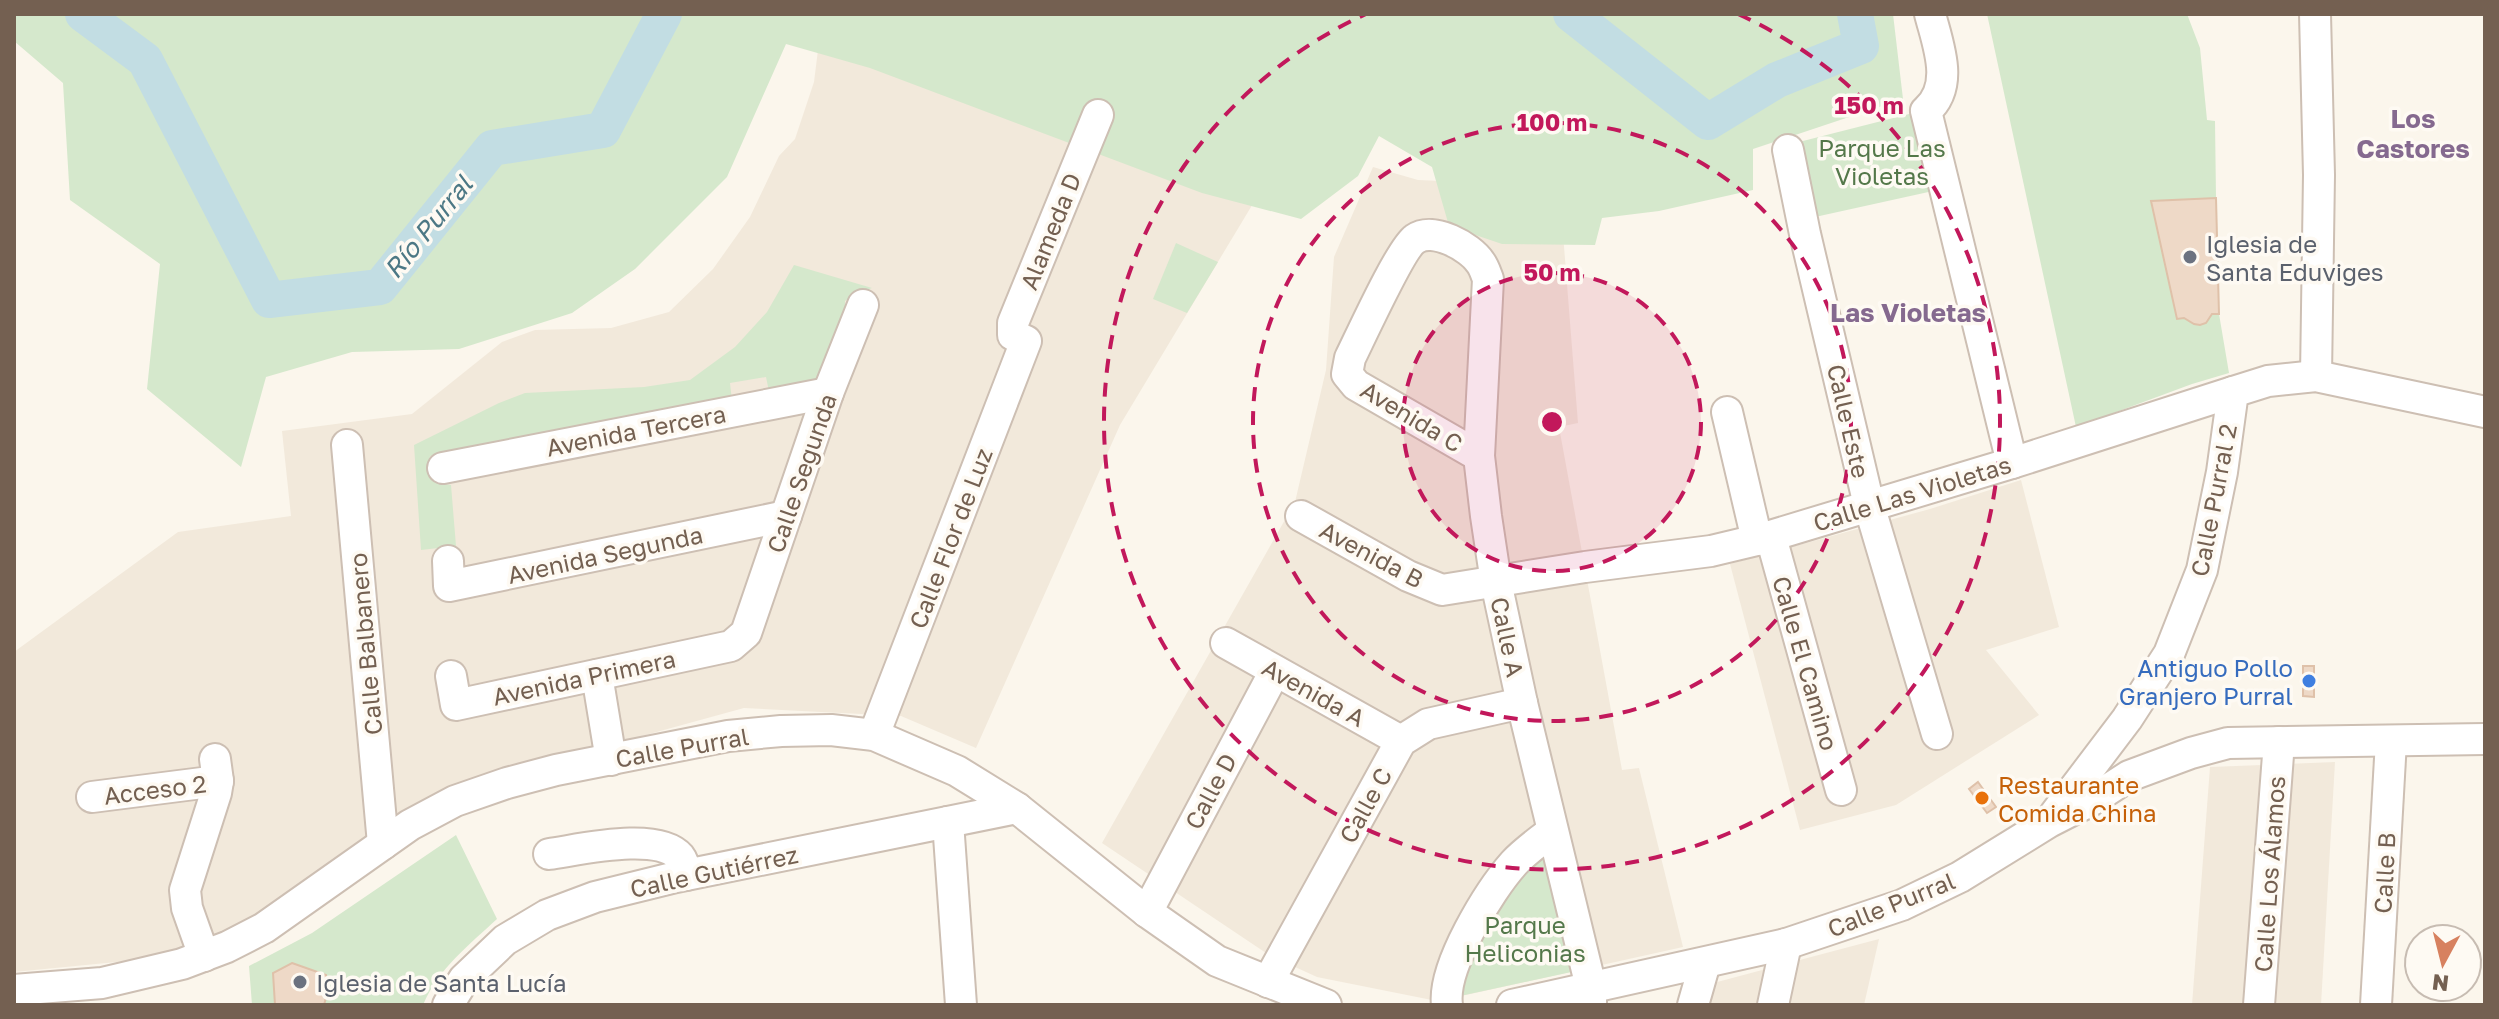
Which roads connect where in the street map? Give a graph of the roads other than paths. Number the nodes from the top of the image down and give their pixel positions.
1 (1930, 14) edge
2 (2315, 14) edge
3 (1098, 115) dead end
4 (1788, 150) dead end
5 (863, 305) dead end
6 (1026, 341) joint
7 (1347, 374) joint
8 (2316, 376) junction
9 (2233, 392) junction
10 (828, 393) junction
11 (1727, 412) dead end
12 (2485, 412) edge
13 (347, 445) dead end
14 (1479, 456) junction
15 (2012, 463) junction
16 (443, 468) dead end
17 (1869, 505) junction
18 (786, 516) junction
19 (1301, 516) dead end
20 (1764, 539) junction
21 (448, 561) dead end
22 (1585, 567) joint
23 (1496, 582) junction
24 (739, 640) joint
25 (1226, 643) dead end
26 (1275, 671) junction
27 (597, 675) junction
28 (451, 676) dead end
29 (1522, 703) junction
30 (1937, 734) dead end
31 (874, 735) junction
32 (2485, 739) edge
33 (1401, 741) junction
34 (2391, 741) junction
35 (2279, 742) junction
36 (611, 760) junction
37 (1841, 790) dead end
38 (92, 797) dead end
39 (1017, 808) junction
40 (948, 822) junction
41 (2049, 822) junction
42 (1552, 831) junction
43 (383, 844) junction
44 (549, 854) dead end
45 (686, 875) junction
46 (1147, 912) junction
47 (1786, 944) junction
48 (204, 956) junction
49 (1705, 963) junction
50 (1268, 982) junction
51 (14, 990) edge
52 (1591, 996) edge
53 (448, 1005) edge
54 (961, 1005) edge
55 (1326, 1005) edge
56 (1447, 1005) edge
57 (1512, 1005) edge
58 (1693, 1005) edge
59 (1773, 1005) edge
60 (2259, 1005) edge
61 (2376, 1005) edge

1 - 15 street
2 - 8 street
3 - 6 street, Alameda D
4 - 17 street, Calle Este
5 - 10 street, Calle Segunda
6 - 31 street, Calle Flor de Luz
7 - 14 street, Avenida C
7 - 14 street, Calle A
8 - 9 street, Calle Purral 2
8 - 12 street, Calle Purral 2
9 - 15 street, Calle Las Violetas
9 - 41 street, Calle Purral 2
10 - 16 street, Avenida Tercera
10 - 18 street, Calle Segunda
11 - 20 street, Calle El Camino
13 - 43 street, Calle Balbanero
14 - 23 street, Calle A
15 - 17 street, Calle Las Violetas
17 - 20 street, Calle Las Violetas
17 - 30 street, Calle Este
18 - 21 street, Avenida Segunda
18 - 24 street, Calle Segunda
19 - 23 street, Avenida B
20 - 22 street, Calle Las Violetas
20 - 37 street, Calle El Camino
22 - 23 street, Avenida B
23 - 29 street, Calle A
24 - 27 street, Avenida Primera
25 - 26 street, Avenida A
26 - 33 street, Avenida A
26 - 46 street, Calle D
27 - 28 street, Avenida Primera
27 - 36 street
29 - 33 street, Calle C
29 - 42 street, Calle A
31 - 36 street, Calle Purral
31 - 39 street, Calle Purral
32 - 34 street, Calle Purral
33 - 50 street, Calle C
34 - 35 street, Calle Purral
34 - 61 street, Calle B
35 - 41 street, Calle Purral
35 - 60 street, Calle Los Álamos
36 - 43 street, Calle Purral
38 - 48 street, Acceso 2
39 - 40 street, Calle Gutiérrez
39 - 46 street, Calle Purral
40 - 45 street, Calle Gutiérrez
40 - 54 street
41 - 47 street, Calle Purral
42 - 52 street, Calle A
42 - 56 street
43 - 48 street, Calle Purral
44 - 45 street
45 - 53 street, Calle Gutiérrez
46 - 50 street, Calle Purral
47 - 49 street, Calle Purral
47 - 59 street
48 - 51 street, Calle Purral
49 - 52 street, Calle Purral
49 - 58 street
50 - 55 street, Calle Purral
52 - 57 street, Calle Purral

